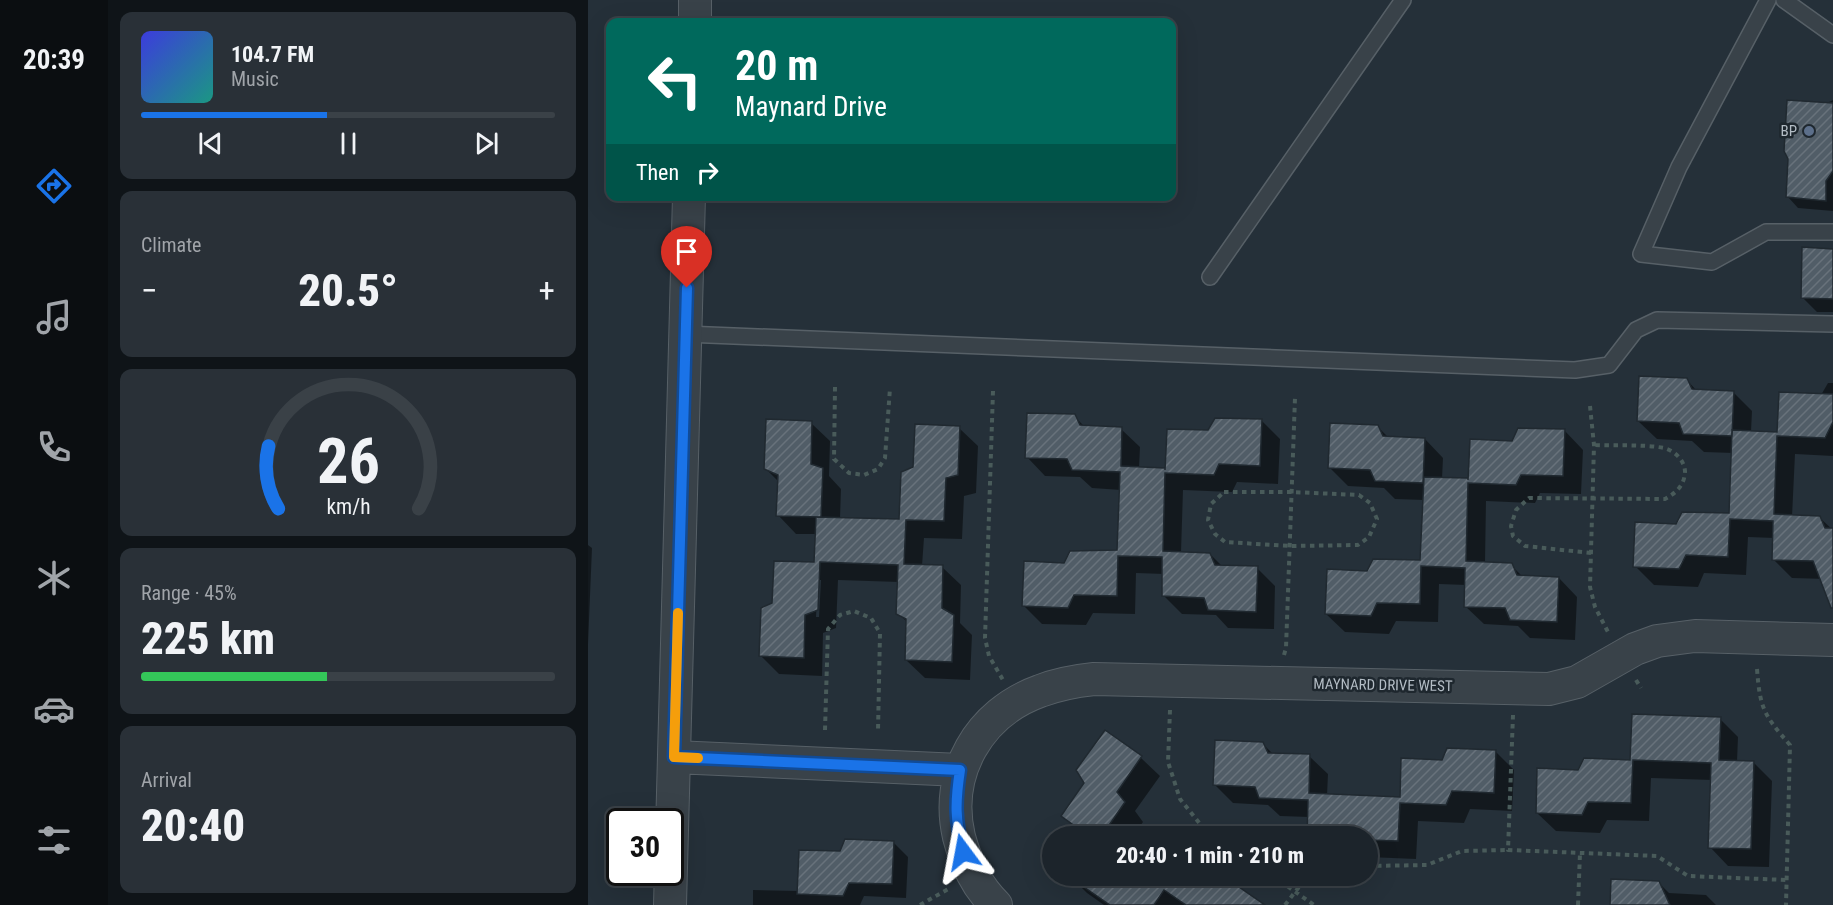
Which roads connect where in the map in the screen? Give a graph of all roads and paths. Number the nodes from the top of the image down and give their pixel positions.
1 (695, 0) edge
2 (1402, 0) edge
3 (1768, 0) edge
4 (1784, 0) edge
5 (695, 18) edge
6 (1833, 35) edge
7 (689, 201) edge
8 (1833, 232) edge
9 (1210, 277) dead end
10 (1833, 324) edge
11 (685, 334) junction
12 (835, 387) dead end
13 (890, 388) dead end
14 (993, 391) dead end
15 (1294, 398) dead end
16 (1590, 406) dead end
17 (1594, 445) junction
18 (1292, 492) junction
19 (1593, 500) junction
20 (1290, 546) junction
21 (1591, 553) junction
22 (1833, 640) edge
23 (1286, 648) dead end
24 (1622, 656) junction
25 (1757, 669) dead end
26 (1508, 688) junction
27 (1019, 701) junction
28 (1170, 709) dead end
29 (825, 730) dead end
30 (878, 731) dead end
31 (674, 757) junction
32 (960, 770) junction
33 (1203, 826) edge
34 (1508, 850) junction
35 (1580, 853) junction
36 (1378, 867) edge
37 (1786, 880) junction
38 (1287, 886) edge
39 (1299, 886) edge
40 (946, 890) dead end
41 (1294, 891) junction
42 (670, 905) edge
43 (920, 905) edge
44 (996, 905) edge
45 (1285, 905) edge
46 (1314, 905) edge
47 (1578, 905) edge
48 (1786, 905) edge

1 - 5 street
2 - 9 lane
3 - 8 lane
4 - 6 lane
7 - 11 street
10 - 11 lane
11 - 31 street
12 - 13 path
14 - 27 path
15 - 18 path
16 - 17 path
17 - 19 path
17 - 19 path
18 - 20 path
18 - 20 path
18 - 20 path
19 - 21 path
19 - 21 path
20 - 23 path
21 - 24 path
22 - 24 street, MAYNARD DRIVE WEST
24 - 26 street, MAYNARD DRIVE WEST
25 - 37 path
26 - 27 street, MAYNARD DRIVE WEST
26 - 34 path
27 - 32 street, MAYNARD DRIVE WEST
28 - 33 path
29 - 30 path
31 - 32 street
31 - 42 street
32 - 44 street
34 - 35 path
34 - 36 path
35 - 37 path
35 - 47 path
37 - 48 path
38 - 41 path
39 - 41 path
40 - 43 path
41 - 45 path
41 - 46 path

